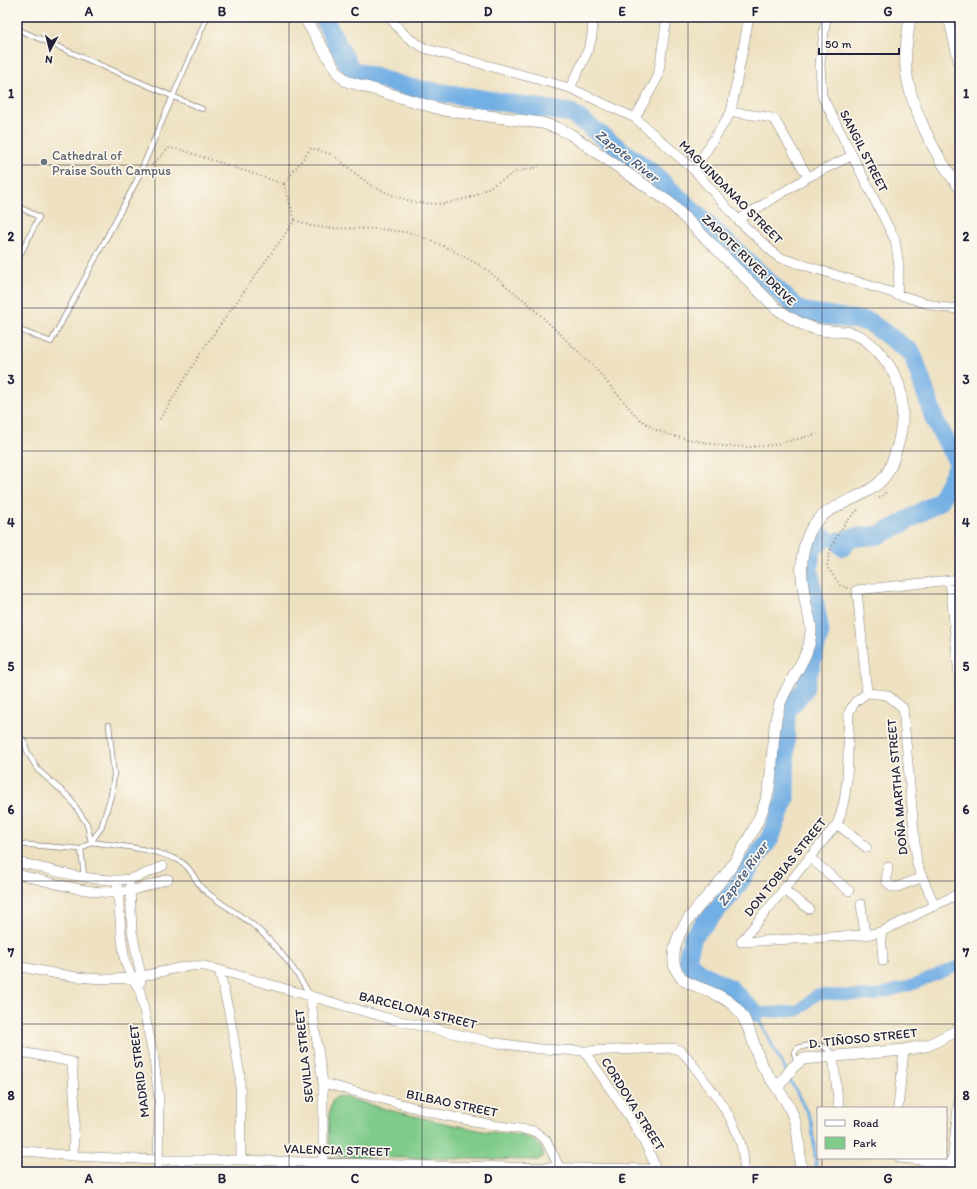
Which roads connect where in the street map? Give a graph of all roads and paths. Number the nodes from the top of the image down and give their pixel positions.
1 (207, 17) edge
2 (304, 17) edge
3 (390, 17) edge
4 (590, 17) edge
5 (666, 17) edge
6 (749, 17) edge
7 (826, 17) edge
8 (910, 17) edge
9 (948, 17) edge
10 (17, 29) edge
11 (960, 69) edge
12 (570, 88) junction
13 (173, 97) junction
14 (202, 109) dead end
15 (731, 112) junction
16 (635, 118) junction
17 (852, 156) junction
18 (539, 167) dead end
19 (694, 170) junction
20 (808, 177) junction
21 (136, 182) junction
22 (284, 184) junction
23 (960, 188) edge
24 (17, 206) edge
25 (295, 220) junction
26 (738, 220) junction
27 (17, 261) edge
28 (897, 295) junction
29 (960, 309) edge
30 (17, 329) edge
31 (160, 419) dead end
32 (817, 434) dead end
33 (886, 488) dead end
34 (878, 498) dead end
35 (865, 505) dead end
36 (960, 579) edge
37 (950, 580) junction
38 (857, 590) junction
39 (960, 688) edge
40 (867, 693) junction
41 (109, 725) dead end
42 (17, 737) edge
43 (837, 824) junction
44 (92, 842) junction
45 (17, 844) edge
46 (867, 848) dead end
47 (81, 849) junction
48 (809, 858) junction
49 (17, 862) edge
50 (163, 866) dead end
51 (888, 867) dead end
52 (17, 874) edge
53 (84, 876) junction
54 (921, 878) junction
55 (130, 879) junction
56 (168, 879) dead end
57 (117, 880) junction
58 (783, 889) junction
59 (130, 891) junction
60 (849, 891) dead end
61 (118, 893) junction
62 (960, 893) edge
63 (861, 904) dead end
64 (935, 906) junction
65 (809, 909) dead end
66 (881, 932) junction
67 (865, 935) junction
68 (883, 961) dead end
69 (17, 966) edge
70 (219, 970) junction
71 (142, 976) junction
72 (132, 978) junction
73 (140, 991) junction
74 (310, 995) junction
75 (960, 1029) edge
76 (904, 1050) junction
77 (17, 1051) edge
78 (584, 1052) junction
79 (833, 1057) junction
80 (323, 1083) junction
81 (780, 1083) junction
82 (960, 1090) edge
83 (839, 1107) edge
84 (898, 1107) edge
85 (17, 1150) edge
86 (73, 1156) junction
87 (911, 1159) edge
88 (158, 1160) junction
89 (241, 1160) junction
90 (323, 1162) junction
91 (956, 1163) edge
92 (559, 1167) junction
93 (656, 1170) edge
94 (158, 1172) edge
95 (744, 1172) edge
96 (801, 1172) edge

1 - 13 lane
2 - 81 street, ZAPOTE RIVER DRIVE
3 - 12 street, MAGUINDANAO STREET
4 - 12 street
5 - 16 street
6 - 15 street
7 - 17 street, SANGIL STREET
8 - 23 street
9 - 11 street
10 - 13 lane
12 - 16 street, MAGUINDANAO STREET
13 - 14 lane
13 - 21 lane
15 - 19 street
15 - 20 street
16 - 19 street, MAGUINDANAO STREET
17 - 20 street
17 - 28 street, SANGIL STREET
18 - 22 path
19 - 26 street, MAGUINDANAO STREET
20 - 26 street
21 - 22 path
21 - 30 lane
22 - 25 path
24 - 27 lane
25 - 31 path
25 - 32 path
26 - 28 street, MAGUINDANAO STREET
28 - 29 street, MAGUINDANAO STREET
33 - 34 path
35 - 38 path
36 - 37 street
37 - 38 street
37 - 39 street
38 - 40 street
40 - 43 street, DON TOBIAS STREET
40 - 54 street, DOÑA MARTHA STREET
41 - 44 lane
42 - 44 lane
43 - 46 street
43 - 48 street, DON TOBIAS STREET
44 - 47 lane
44 - 74 lane
45 - 47 lane
47 - 53 lane
48 - 58 street, DON TOBIAS STREET
48 - 60 street
49 - 53 street
50 - 55 street
51 - 54 street
52 - 61 street
53 - 57 street
54 - 64 street, DOÑA MARTHA STREET
55 - 57 street
55 - 59 street, MADRID STREET
56 - 59 street
57 - 61 street, MADRID STREET
58 - 65 street
58 - 67 street, DON TOBIAS STREET
59 - 61 street
59 - 71 street, MADRID STREET
61 - 72 street, MADRID STREET
62 - 64 street
63 - 67 street
64 - 66 street
66 - 67 street
66 - 68 street
69 - 72 street, BARCELONA STREET
70 - 71 street, BARCELONA STREET
70 - 74 street, BARCELONA STREET
70 - 89 street
71 - 72 street, BARCELONA STREET
71 - 73 street, MADRID STREET
72 - 73 street, MADRID STREET
73 - 88 street, MADRID STREET
74 - 78 street, BARCELONA STREET
74 - 80 street, SEVILLA STREET
75 - 76 street, D. TIÑOSO STREET
76 - 79 street, D. TIÑOSO STREET
76 - 84 street
77 - 86 street
78 - 93 street, CORDOVA STREET
78 - 95 street, BARCELONA STREET
79 - 81 street, D. TIÑOSO STREET
79 - 83 street
80 - 90 street, SEVILLA STREET
80 - 92 street, BILBAO STREET
81 - 96 street, ZAPOTE RIVER DRIVE
82 - 91 street
85 - 86 street, VALENCIA STREET
86 - 88 street, VALENCIA STREET
87 - 91 street
88 - 89 street, VALENCIA STREET
88 - 94 street, MADRID STREET
89 - 90 street, VALENCIA STREET
90 - 92 street, VALENCIA STREET
92 - 93 street, VALENCIA STREET

